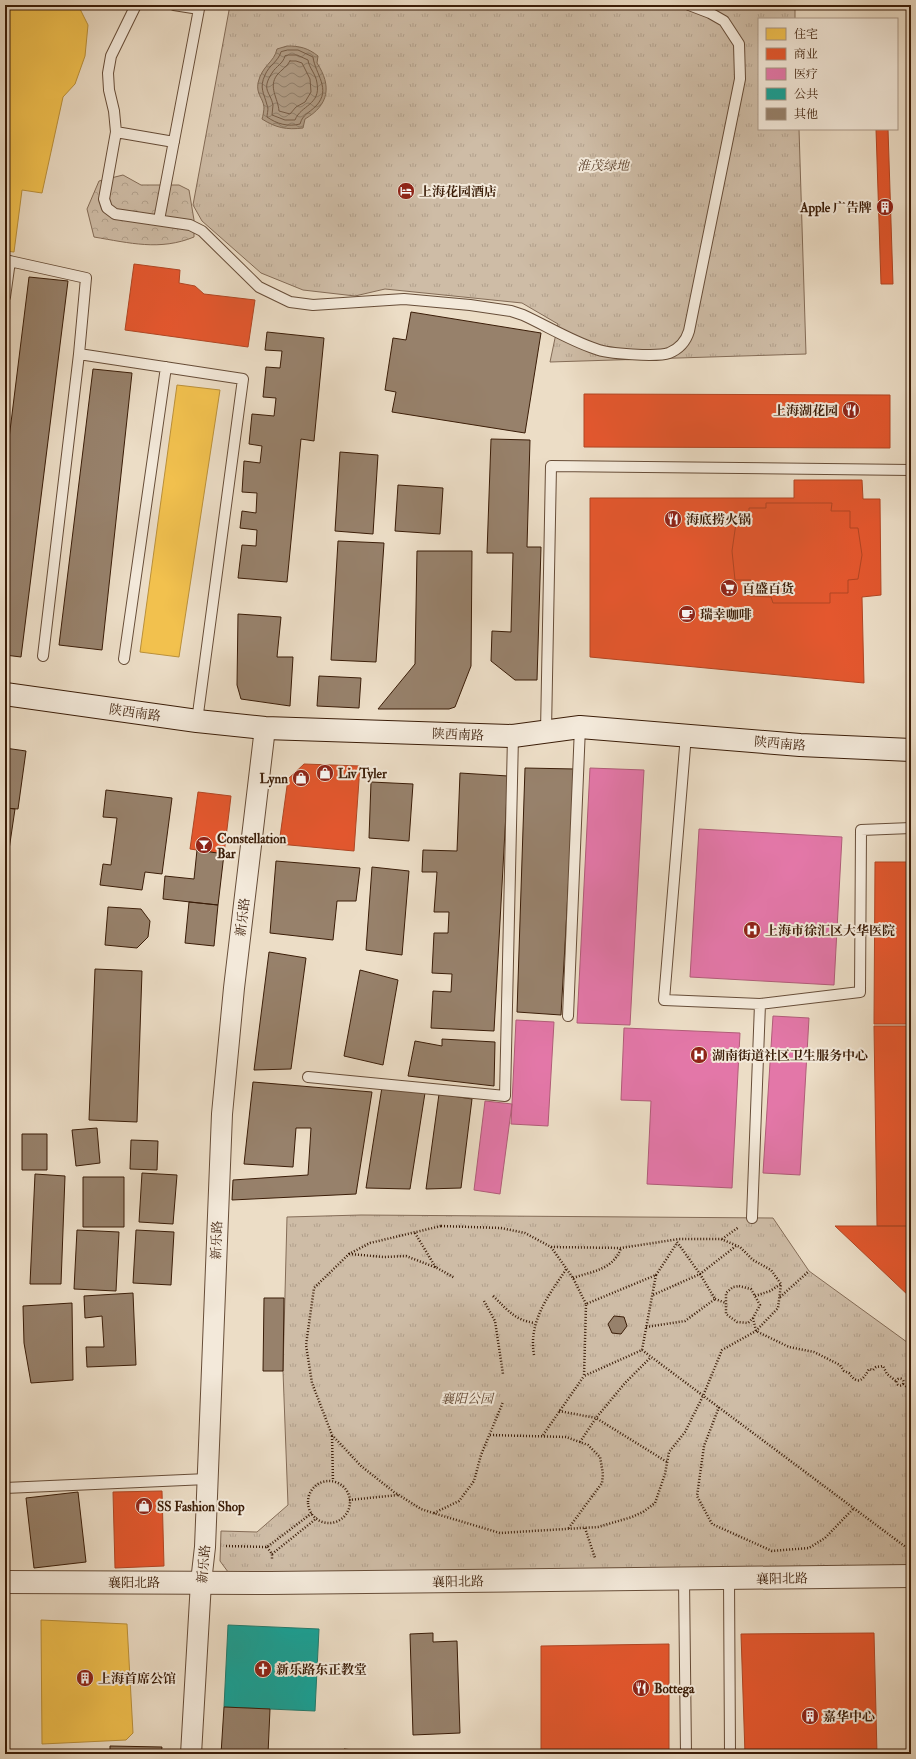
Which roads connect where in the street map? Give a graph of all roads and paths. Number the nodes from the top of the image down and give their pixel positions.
1 (136, 5) edge
2 (174, 5) edge
3 (688, 5) edge
4 (200, 7) edge
5 (116, 132) junction
6 (174, 142) junction
7 (159, 220) junction
8 (7, 260) edge
9 (5, 297) edge
10 (79, 354) junction
11 (166, 367) junction
12 (911, 470) edge
13 (43, 656) dead end
14 (124, 659) dead end
15 (5, 694) edge
16 (197, 721) junction
17 (265, 728) junction
18 (580, 728) junction
19 (546, 731) junction
20 (686, 735) junction
21 (513, 736) junction
22 (911, 750) edge
23 (911, 828) edge
24 (760, 1004) junction
25 (568, 1016) dead end
26 (308, 1077) dead end
27 (752, 1218) joint
28 (415, 1233) junction
29 (679, 1239) junction
30 (721, 1239) junction
31 (677, 1242) junction
32 (550, 1246) junction
33 (736, 1246) junction
34 (621, 1248) junction
35 (349, 1254) junction
36 (437, 1268) junction
37 (566, 1268) junction
38 (809, 1271) dead end
39 (700, 1274) junction
40 (656, 1275) junction
41 (455, 1278) dead end
42 (573, 1278) junction
43 (781, 1284) junction
44 (652, 1295) junction
45 (493, 1296) dead end
46 (755, 1296) junction
47 (780, 1298) junction
48 (715, 1299) junction
49 (484, 1301) dead end
50 (726, 1303) junction
51 (586, 1304) junction
52 (753, 1318) junction
53 (535, 1323) junction
54 (646, 1327) junction
55 (756, 1332) junction
56 (642, 1350) junction
57 (534, 1355) dead end
58 (651, 1357) junction
59 (503, 1374) dead end
60 (584, 1376) junction
61 (896, 1381) junction
62 (903, 1383) junction
63 (911, 1388) edge
64 (704, 1396) junction
65 (503, 1402) dead end
66 (719, 1407) junction
67 (559, 1411) junction
68 (596, 1418) junction
69 (332, 1435) junction
70 (490, 1435) junction
71 (542, 1435) junction
72 (580, 1442) junction
73 (667, 1462) junction
74 (207, 1479) junction
75 (333, 1481) junction
76 (5, 1488) edge
77 (399, 1495) junction
78 (349, 1500) junction
79 (854, 1508) junction
80 (433, 1513) junction
81 (312, 1514) junction
82 (316, 1518) junction
83 (585, 1528) junction
84 (568, 1529) junction
85 (205, 1547) junction
86 (911, 1551) edge
87 (272, 1554) dead end
88 (597, 1563) dead end
89 (911, 1576) edge
90 (729, 1578) junction
91 (684, 1579) junction
92 (5, 1582) edge
93 (201, 1582) junction
94 (191, 1754) edge
95 (686, 1754) edge
96 (730, 1754) edge

1 - 5 lane
2 - 4 lane
3 - 7 lane
4 - 6 lane
5 - 6 lane
5 - 7 lane
6 - 7 lane
8 - 9 lane
8 - 10 lane
10 - 11 lane
10 - 13 lane
11 - 14 lane
11 - 16 lane
12 - 19 lane
15 - 16 main road, 陕西南路
16 - 17 main road, 陕西南路
17 - 21 main road, 陕西南路
17 - 74 street, 新乐路
18 - 19 main road, 陕西南路
18 - 20 main road, 陕西南路
18 - 25 lane
19 - 21 main road, 陕西南路
20 - 22 main road, 陕西南路
20 - 24 lane
21 - 26 lane
23 - 24 lane
24 - 27 lane
27 - 30 path
28 - 32 path
28 - 35 path
28 - 36 path
29 - 30 path
29 - 31 path
29 - 34 path
30 - 33 path
31 - 39 path
31 - 40 path
32 - 34 path
32 - 37 path
33 - 39 path
33 - 43 path
34 - 42 path
35 - 36 path
35 - 69 path
36 - 41 path
37 - 42 path
37 - 53 path
38 - 47 path
39 - 44 path
39 - 48 path
40 - 44 path
40 - 51 path
42 - 51 path
43 - 46 path
43 - 47 path
44 - 54 path
45 - 53 path
46 - 50 path
46 - 52 path
47 - 55 path
48 - 50 path
48 - 54 path
49 - 59 path
50 - 52 path
51 - 60 path
52 - 55 path
53 - 57 path
54 - 56 path
55 - 61 path
55 - 64 path
56 - 58 path
56 - 60 path
58 - 64 path
58 - 68 path
60 - 67 path
61 - 62 path
61 - 62 path
62 - 63 path
64 - 66 path
64 - 73 path
65 - 70 path
66 - 79 path
66 - 79 path
67 - 68 path
67 - 71 path
68 - 72 path
68 - 73 path
69 - 75 path
69 - 77 path
70 - 71 path
70 - 80 path
71 - 72 path
72 - 84 path
73 - 83 path
74 - 76 lane
74 - 85 street, 新乐路
75 - 78 path
75 - 81 path
77 - 78 path
77 - 80 path
78 - 82 path
79 - 86 path
80 - 84 path
81 - 82 path
81 - 85 path
82 - 87 path
83 - 84 path
83 - 88 path
85 - 93 street, 新乐路
89 - 90 main road, 襄阳北路
90 - 91 main road, 襄阳北路
90 - 96 lane
91 - 93 main road, 襄阳北路
91 - 95 lane
92 - 93 main road, 襄阳北路
93 - 94 street, 新乐路

